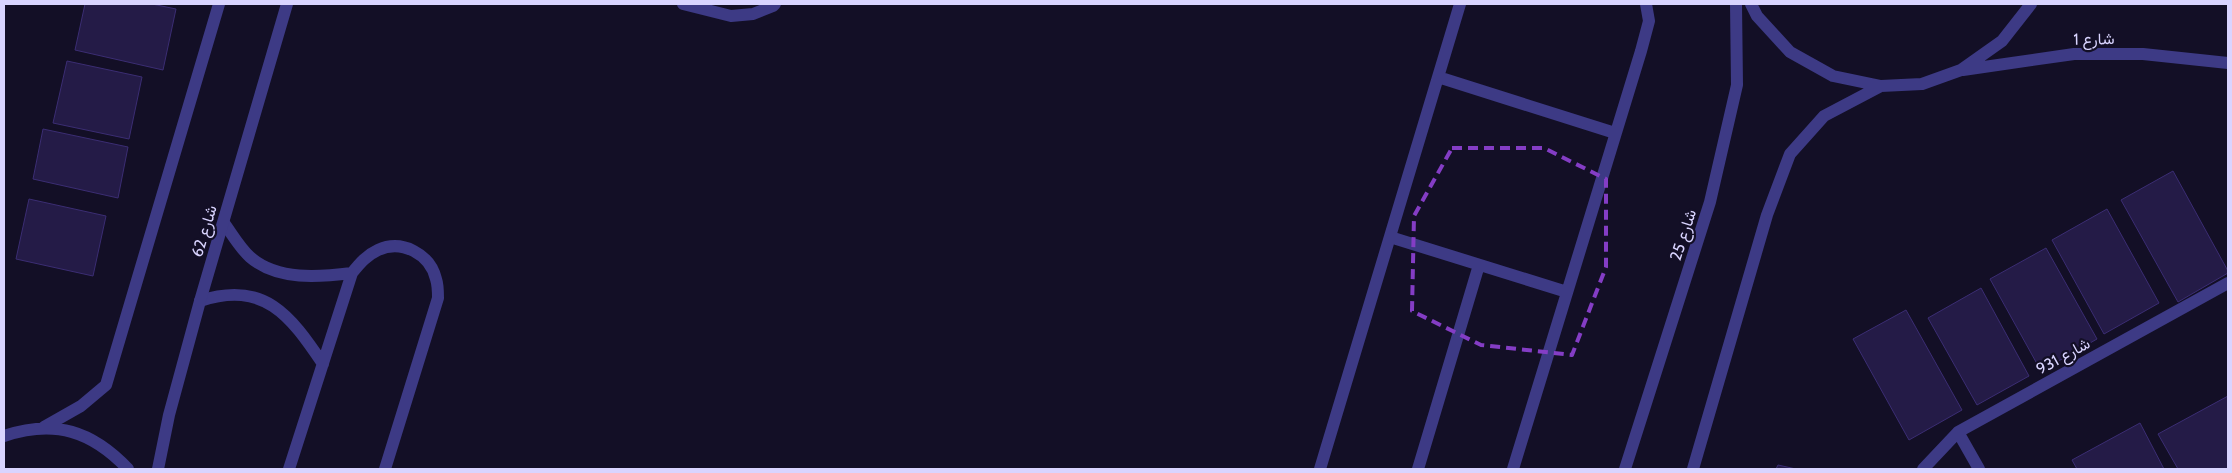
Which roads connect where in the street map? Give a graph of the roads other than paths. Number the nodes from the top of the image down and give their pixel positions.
1 (219, 4) edge
2 (287, 4) edge
3 (683, 4) edge
4 (775, 4) edge
5 (1460, 4) edge
6 (1646, 4) edge
7 (1736, 4) edge
8 (1751, 4) edge
9 (2031, 4) edge
10 (2228, 62) edge
11 (1961, 70) junction
12 (1438, 77) junction
13 (1881, 86) junction
14 (1615, 134) junction
15 (224, 223) junction
16 (1390, 237) junction
17 (1479, 265) junction
18 (352, 272) junction
19 (2228, 283) edge
20 (1567, 292) junction
21 (200, 301) junction
22 (323, 364) junction
23 (44, 427) junction
24 (1958, 432) junction
25 (4, 436) edge
26 (128, 469) edge
27 (158, 469) edge
28 (289, 469) edge
29 (385, 469) edge
30 (1320, 469) edge
31 (1418, 469) edge
32 (1513, 469) edge
33 (1625, 469) edge
34 (1693, 469) edge
35 (1923, 469) edge
36 (1978, 469) edge

1 - 23 street
2 - 15 street, شارع 62
3 - 4 street
5 - 12 street
6 - 14 street
7 - 33 street, شارع 25
8 - 13 street
9 - 11 street
10 - 11 street, شارع 1
11 - 13 street
12 - 14 street
12 - 16 street
13 - 34 street
14 - 20 street
15 - 18 street
15 - 21 street, شارع 62
16 - 17 street
16 - 30 street
17 - 20 street
17 - 31 street
18 - 22 street
18 - 29 street
19 - 24 street, شارع 931
20 - 32 street
21 - 22 street
21 - 27 street, شارع 62
22 - 28 street
23 - 25 street
23 - 26 street
24 - 35 street, شارع 931
24 - 36 street

